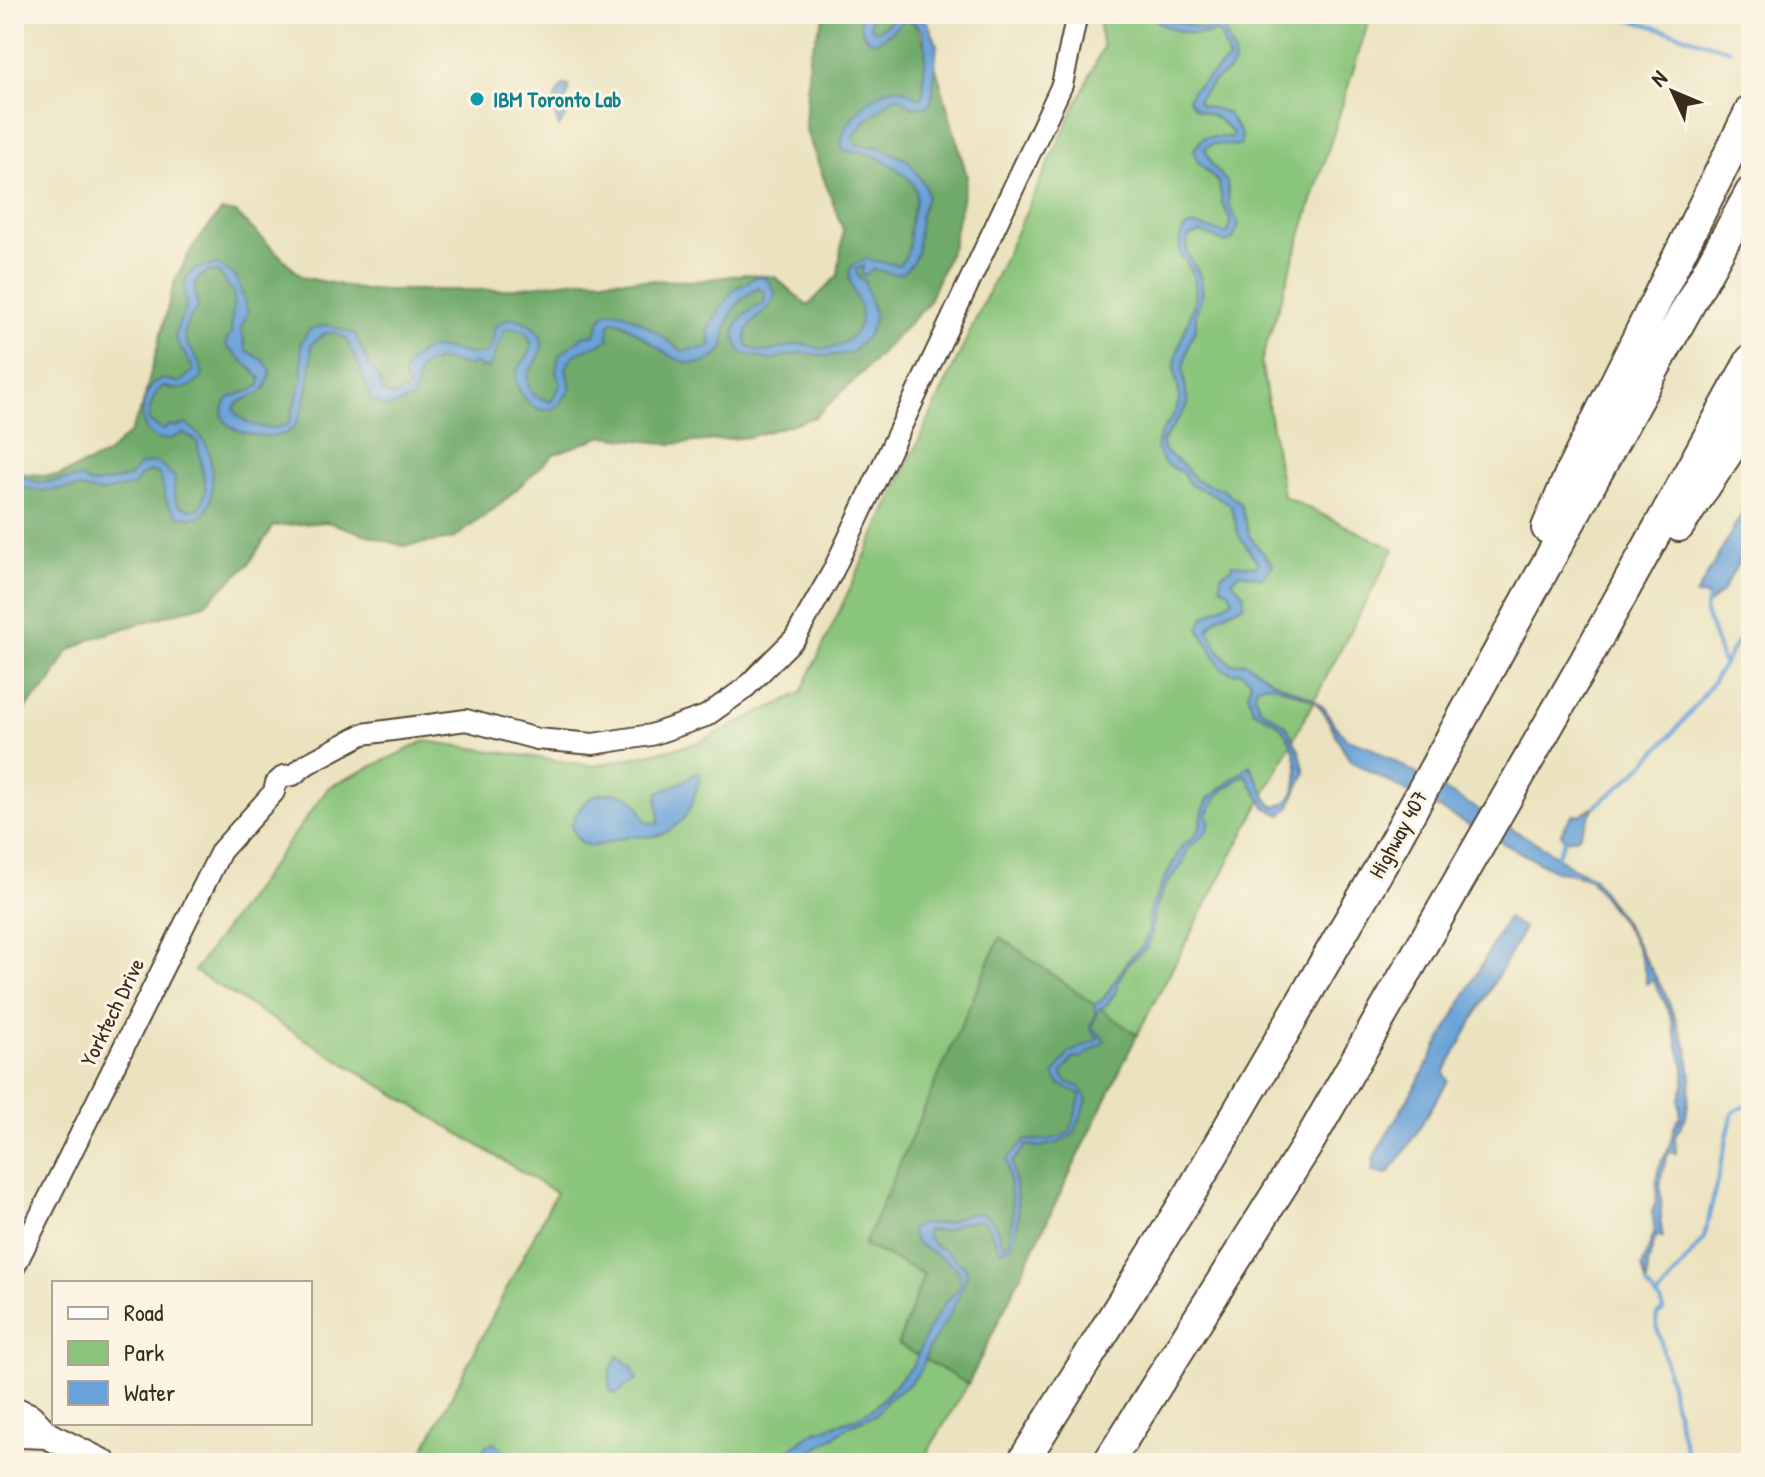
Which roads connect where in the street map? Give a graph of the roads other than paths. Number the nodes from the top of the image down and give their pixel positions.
1 (1074, 14) edge
2 (1751, 110) edge
3 (1751, 192) edge
4 (1751, 360) edge
5 (1751, 417) edge
6 (1584, 663) junction
7 (1485, 677) junction
8 (14, 1268) edge
9 (14, 1410) edge
10 (14, 1431) edge
11 (47, 1435) junction
12 (103, 1463) edge
13 (1022, 1463) edge
14 (1108, 1463) edge

1 - 8 street, Yorktech Drive
2 - 7 highway
3 - 7 highway, Highway 407
4 - 6 highway
5 - 6 highway
6 - 14 highway
7 - 13 highway, Highway 407
9 - 11 main road
10 - 11 main road
11 - 12 main road

